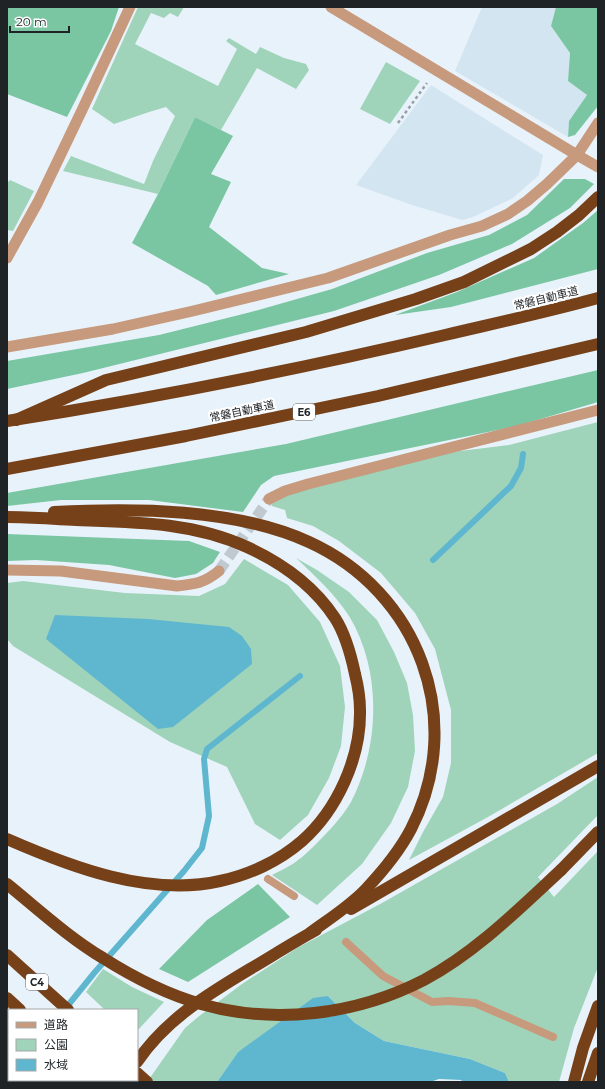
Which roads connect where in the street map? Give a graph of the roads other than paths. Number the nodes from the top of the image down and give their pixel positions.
1 (130, 7) edge
2 (332, 7) edge
3 (598, 123) edge
4 (577, 155) junction
5 (598, 167) edge
6 (598, 197) edge
7 (7, 258) edge
8 (598, 298) edge
9 (598, 344) edge
10 (7, 347) edge
11 (598, 410) edge
12 (12, 421) edge
13 (7, 469) edge
14 (269, 499) tunnel mouth
15 (7, 516) edge
16 (7, 570) edge
17 (219, 571) tunnel mouth
18 (598, 766) edge
19 (598, 832) edge
20 (7, 839) edge
21 (268, 879) dead end
22 (7, 884) edge
23 (294, 896) dead end
24 (310, 933) junction
25 (346, 942) dead end
26 (7, 954) edge
27 (7, 998) edge
28 (598, 1006) edge
29 (19, 1009) edge
30 (67, 1009) edge
31 (554, 1037) dead end
32 (598, 1054) edge
33 (138, 1061) edge
34 (138, 1074) edge
35 (147, 1082) edge
36 (574, 1082) edge
37 (588, 1082) edge

1 - 7 street
2 - 4 street
3 - 4 street
4 - 5 street
4 - 10 street
6 - 12 highway
8 - 12 highway, 常磐自動車道
9 - 13 highway, 常磐自動車道 / E6
11 - 14 street
15 - 20 highway
15 - 24 highway
16 - 17 street
18 - 24 highway
19 - 22 highway, bridge
21 - 23 lane
24 - 33 highway
25 - 31 lane
26 - 30 highway, C4
27 - 29 highway
28 - 36 highway
32 - 37 highway
34 - 35 highway

